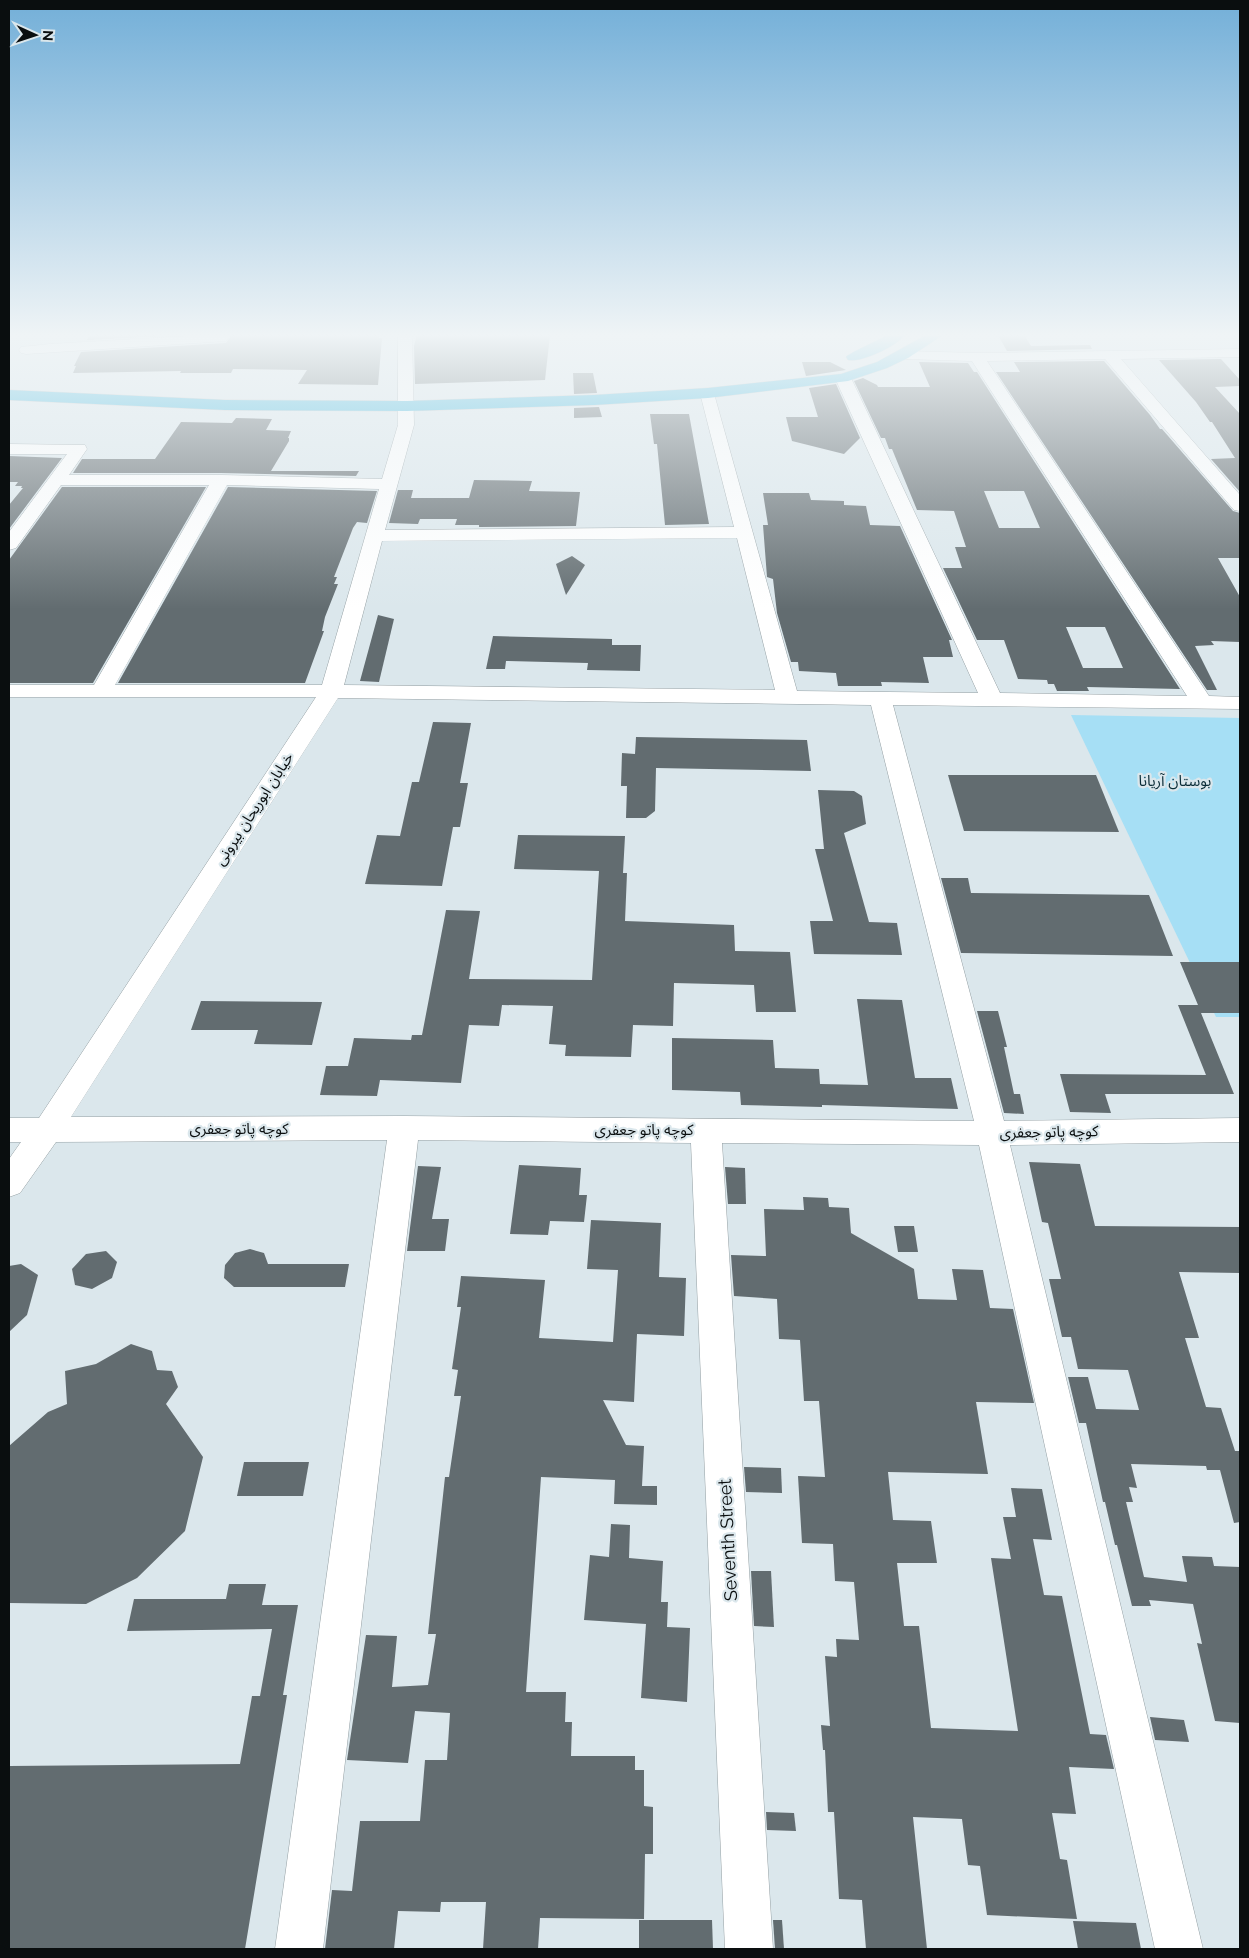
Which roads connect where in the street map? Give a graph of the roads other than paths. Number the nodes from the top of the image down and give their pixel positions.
1 (406, 426) edge
2 (717, 426) edge
3 (869, 426) edge
4 (1022, 426) edge
5 (1171, 426) edge
6 (9, 449) edge
7 (56, 480) junction
8 (221, 480) junction
9 (389, 484) junction
10 (1240, 506) edge
11 (744, 532) junction
12 (374, 536) junction
13 (9, 544) edge
14 (9, 691) edge
15 (101, 691) junction
16 (331, 691) junction
17 (788, 697) junction
18 (880, 698) junction
19 (992, 700) junction
20 (1202, 702) junction
21 (1240, 703) edge
22 (404, 1128) junction
23 (9, 1130) edge
24 (47, 1130) junction
25 (706, 1130) junction
26 (1240, 1130) edge
27 (992, 1133) junction
28 (9, 1184) edge
29 (299, 1949) edge
30 (749, 1949) edge
31 (1179, 1949) edge

1 - 9 street, خیابان ابوریحان بیرونی
2 - 11 street
3 - 19 street
4 - 20 street
5 - 10 street
6 - 7 street
7 - 8 street
7 - 13 street
8 - 9 street
8 - 15 street
9 - 12 street, خیابان ابوریحان بیرونی
11 - 12 street
11 - 17 street
12 - 16 street, خیابان ابوریحان بیرونی
14 - 15 street
15 - 16 street
16 - 17 street
16 - 24 street, خیابان ابوریحان بیرونی
17 - 18 street
18 - 19 street
18 - 27 street
19 - 20 street
20 - 21 street
22 - 24 street, کوچه پاتو جعفری
22 - 25 street, کوچه پاتو جعفری
22 - 29 street
23 - 24 street, کوچه پاتو جعفری
24 - 28 street, خیابان ابوریحان بیرونی
25 - 27 street, کوچه پاتو جعفری
25 - 30 street, Seventh Street
26 - 27 street, کوچه پاتو جعفری
27 - 31 street

